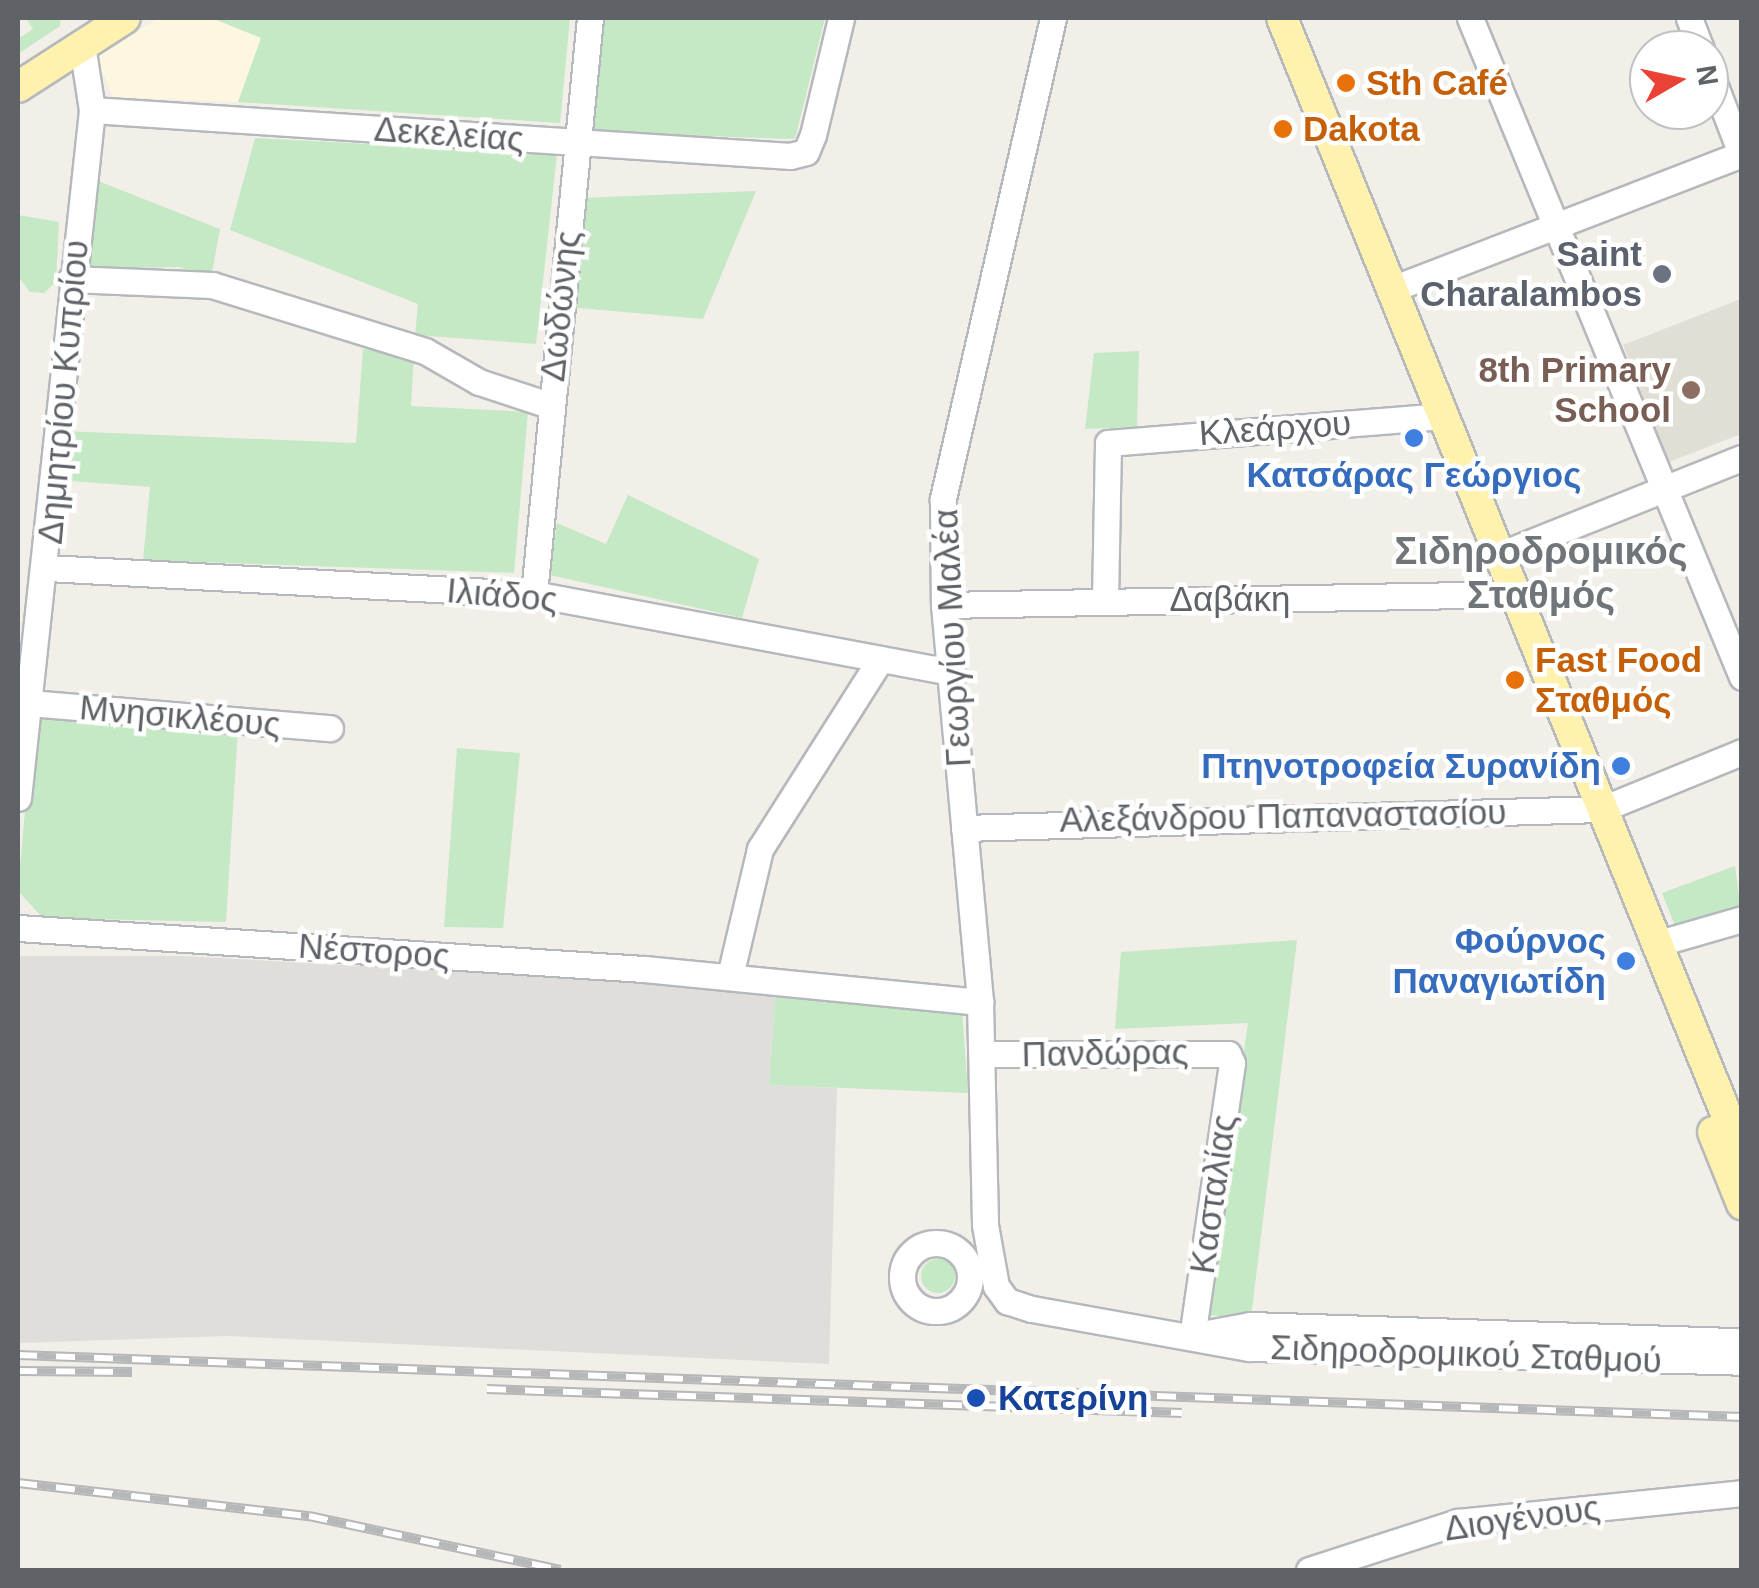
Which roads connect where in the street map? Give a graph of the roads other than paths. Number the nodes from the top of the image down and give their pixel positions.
1 (125, 18) edge
2 (590, 18) edge
3 (842, 18) edge
4 (1053, 18) edge
5 (1470, 18) edge
6 (1290, 22) edge
7 (81, 31) edge
8 (18, 87) edge
9 (92, 110) junction
10 (1729, 123) edge
11 (577, 142) junction
12 (1741, 155) edge
13 (1555, 228) junction
14 (71, 279) junction
15 (1392, 289) junction
16 (549, 405) junction
17 (1443, 416) junction
18 (1742, 458) edge
19 (1662, 489) junction
20 (1499, 554) junction
21 (47, 568) junction
22 (534, 594) junction
23 (1515, 594) junction
24 (1105, 600) junction
25 (944, 604) junction
26 (28, 622) edge
27 (880, 660) junction
28 (952, 672) junction
29 (1742, 678) edge
30 (30, 703) junction
31 (330, 728) dead end
32 (1742, 752) edge
33 (18, 798) edge
34 (1602, 809) junction
35 (964, 828) junction
36 (1742, 920) edge
37 (18, 928) edge
38 (1659, 943) junction
39 (730, 976) junction
40 (980, 1002) junction
41 (1687, 1012) junction
42 (982, 1054) junction
43 (1228, 1054) joint
44 (1742, 1112) edge
45 (1742, 1153) edge
46 (1742, 1204) edge
47 (986, 1225) junction
48 (955, 1248) junction
49 (991, 1269) junction
50 (968, 1289) junction
51 (1192, 1336) junction
52 (1742, 1340) edge
53 (1514, 1342) junction
54 (1742, 1362) edge
55 (1742, 1492) edge
56 (1309, 1570) edge

1 - 7 main road
2 - 11 street, Δωδώνης
3 - 11 street, Δεκελείας
4 - 25 street, Γεωργίου Μαλέα
5 - 13 street
6 - 15 main road
7 - 8 main road
7 - 9 street, Δημητρίου Κυπρίου
9 - 11 street, Δεκελείας
9 - 14 street, Δημητρίου Κυπρίου
10 - 12 street
11 - 16 street, Δωδώνης
12 - 13 street
13 - 15 street
13 - 19 street
14 - 16 street
14 - 21 street, Δημητρίου Κυπρίου
15 - 17 main road
16 - 22 street, Δωδώνης
17 - 20 main road
17 - 24 street, Κλεάρχου
18 - 19 street
19 - 20 street
19 - 29 street
20 - 23 main road
21 - 22 street, Ιλιάδος
21 - 26 street, Δημητρίου Κυπρίου
22 - 27 street, Ιλιάδος
23 - 24 street, Δαβάκη
23 - 34 main road
24 - 25 street, Δαβάκη
25 - 28 street, Γεωργίου Μαλέα
26 - 30 street, Δημητρίου Κυπρίου
27 - 28 street, Ιλιάδος
27 - 39 street
28 - 35 street, Γεωργίου Μαλέα
30 - 31 street, Μνησικλέους
30 - 33 street, Δημητρίου Κυπρίου
32 - 34 street
34 - 35 street, Αλεξάνδρου Παπαναστασίου
34 - 38 main road
35 - 40 street, Γεωργίου Μαλέα
36 - 38 street
37 - 39 street, Νέστορος
38 - 41 main road
39 - 40 street, Νέστορος
40 - 42 street, Γεωργίου Μαλέα
41 - 44 main road
41 - 45 main road
41 - 46 main road
42 - 43 street, Πανδώρας
42 - 47 street, Γεωργίου Μαλέα
43 - 51 street, Κασταλίας
47 - 48 street
47 - 49 street, Γεωργίου Μαλέα
48 - 49 street
48 - 50 street
48 - 50 street
49 - 50 street
49 - 51 street, Σιδηροδρομικού Σταθμού
51 - 53 street, Σιδηροδρομικού Σταθμού
52 - 53 street, Σιδηροδρομικού Σταθμού
53 - 54 street, Σιδηροδρομικού Σταθμού
55 - 56 street, Διογένους

